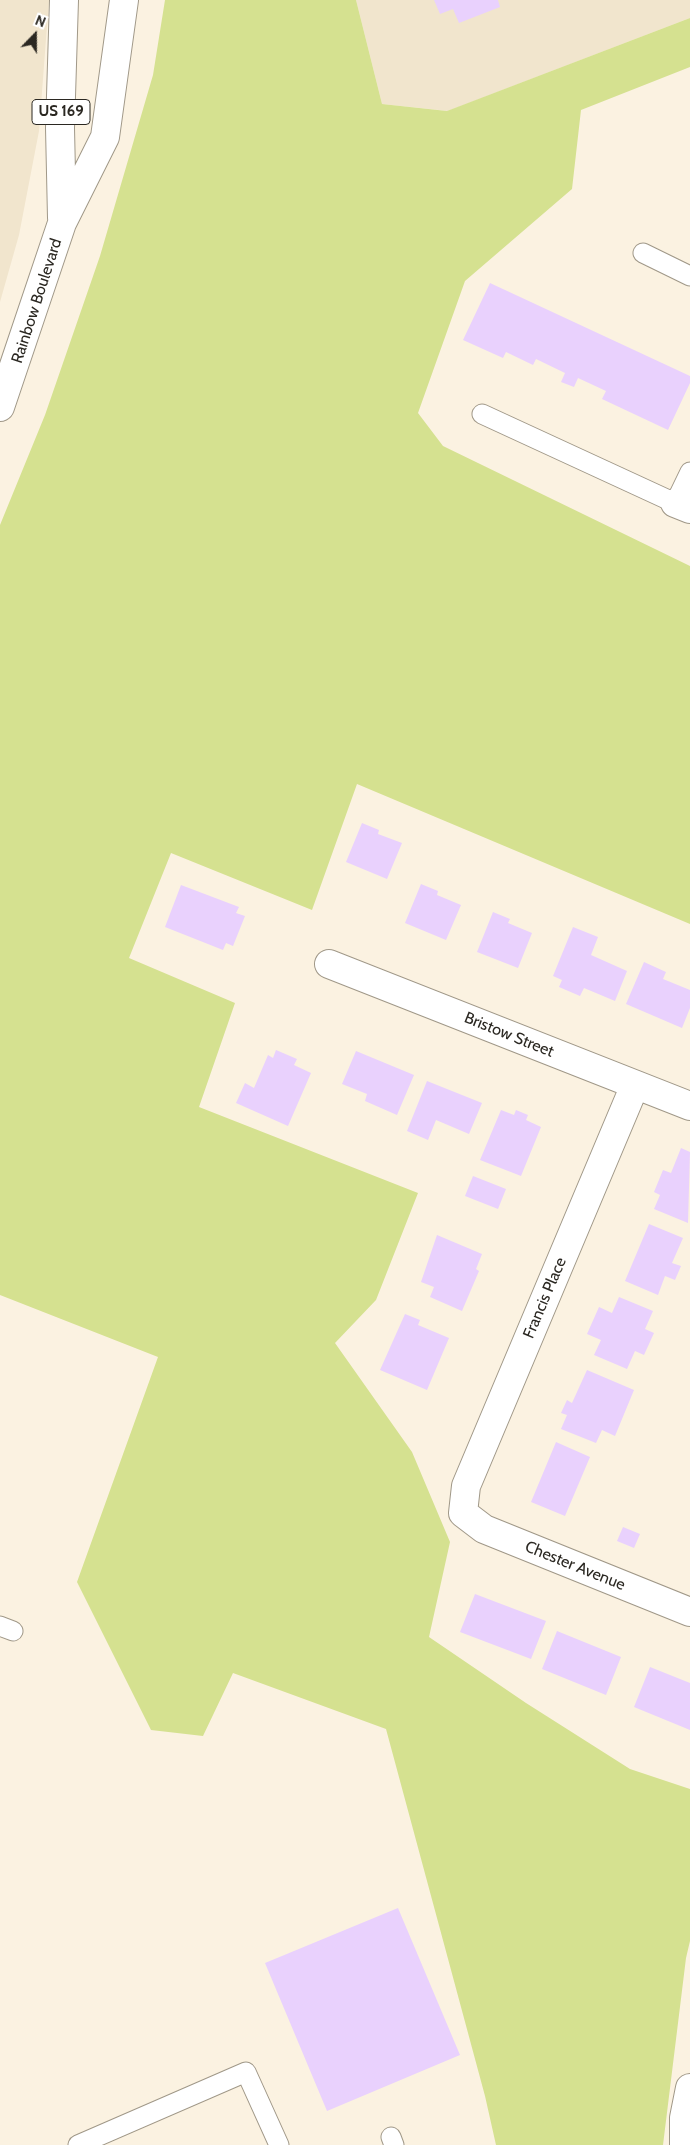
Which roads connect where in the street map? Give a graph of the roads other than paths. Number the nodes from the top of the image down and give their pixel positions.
1 (64, 0) edge
2 (124, 0) edge
3 (62, 223) junction
4 (643, 253) dead end
5 (690, 276) edge
6 (0, 407) edge
7 (482, 414) dead end
8 (690, 472) edge
9 (683, 506) edge
10 (329, 964) dead end
11 (635, 1085) junction
12 (690, 1106) edge
13 (463, 1513) joint
14 (690, 1612) edge
15 (690, 2088) edge
16 (687, 2119) edge
17 (78, 2145) edge
18 (279, 2145) edge
19 (684, 2145) edge

1 - 3 street, Rainbow Boulevard / US 169
2 - 3 street, Rainbow Boulevard / US 169
3 - 6 street, Rainbow Boulevard / US 169
4 - 5 lane
7 - 9 lane
8 - 9 lane
10 - 11 street, Bristow Street
11 - 12 street, Bristow Street
11 - 13 street, Francis Place
13 - 14 street, Chester Avenue
15 - 16 street
16 - 19 street
17 - 18 lane

